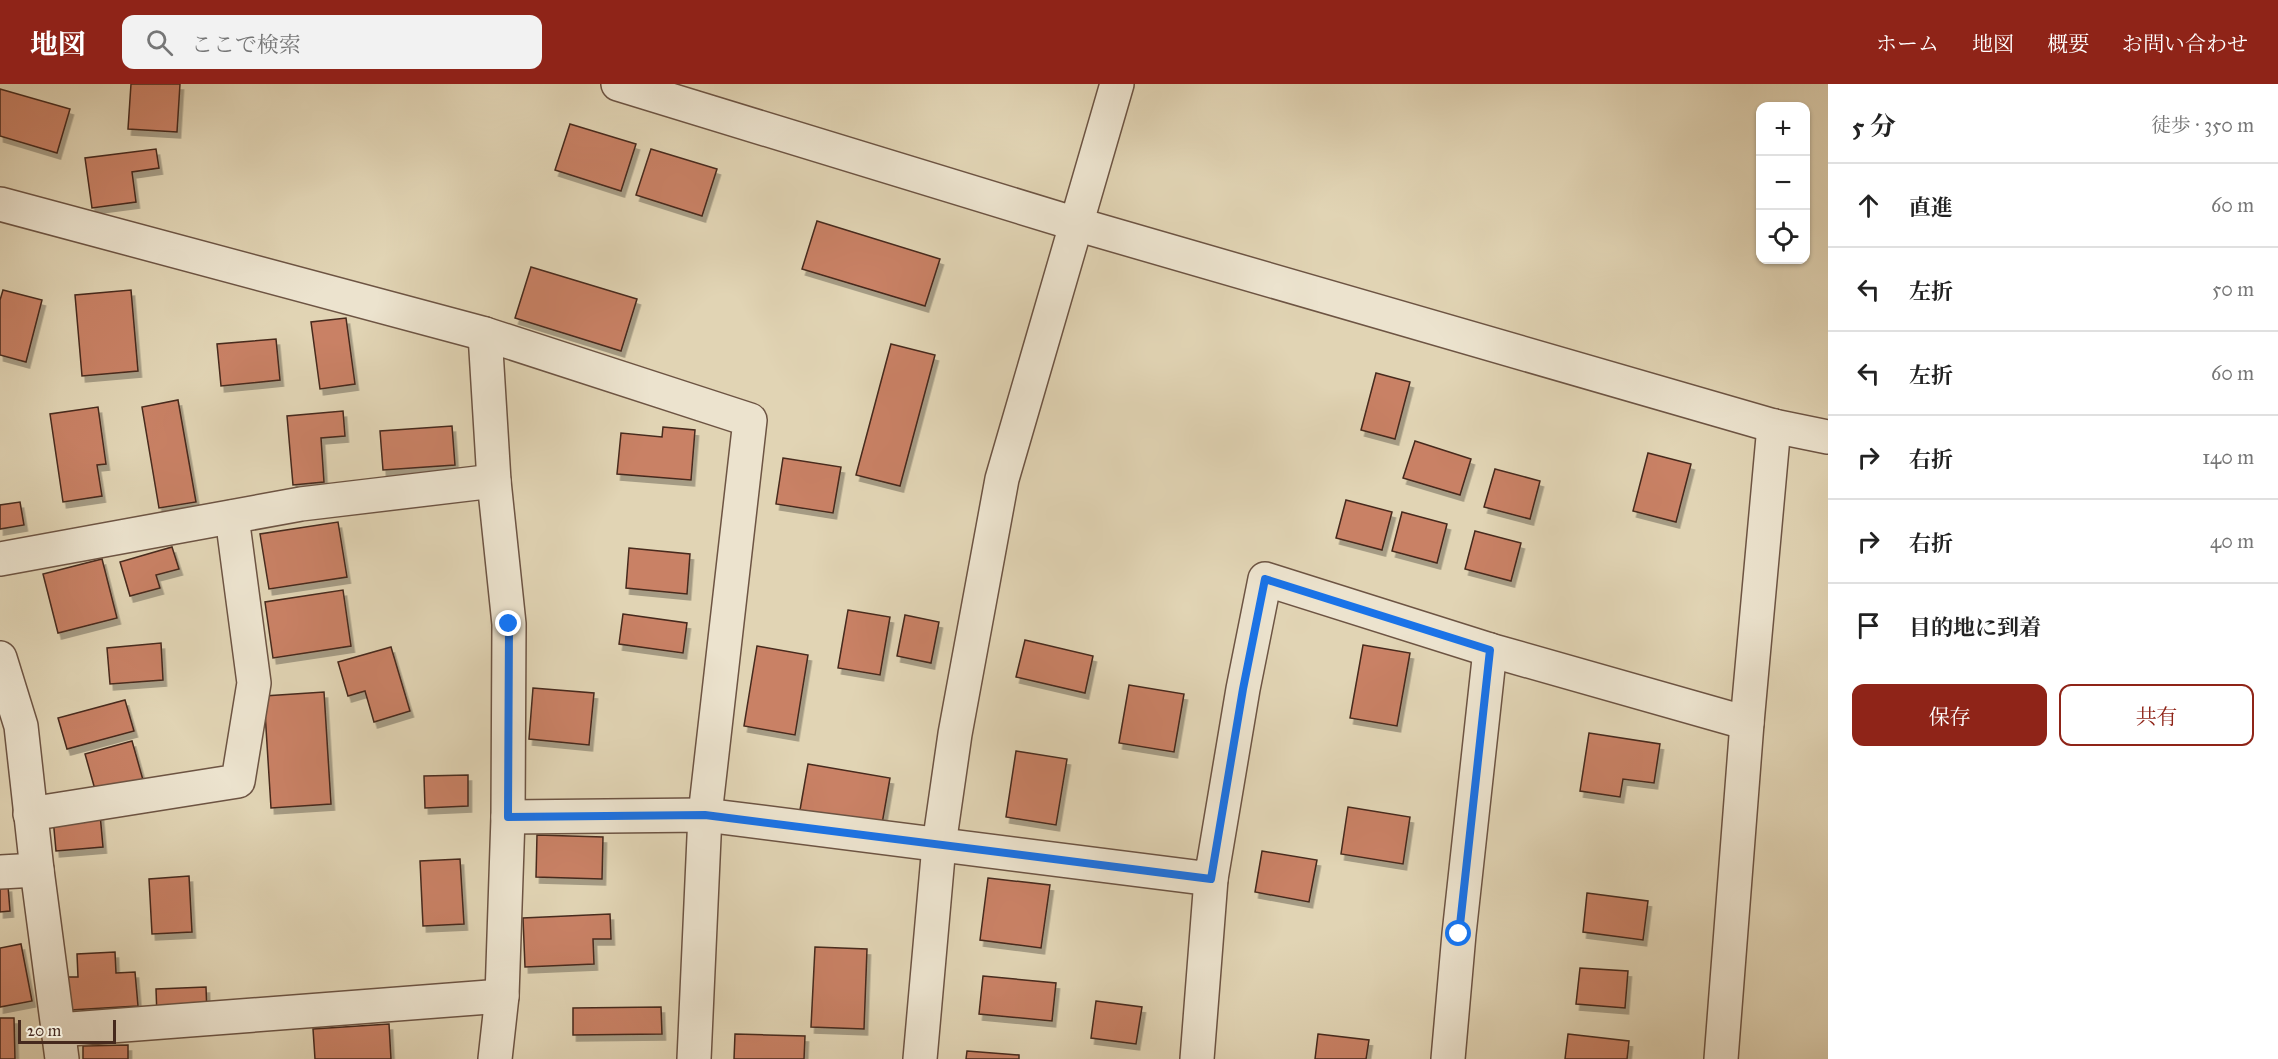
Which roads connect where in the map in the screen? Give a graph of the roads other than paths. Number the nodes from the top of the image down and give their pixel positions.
1 (618, 84) edge
2 (1117, 84) edge
3 (0, 204) edge
4 (1076, 224) junction
5 (485, 334) junction
6 (1774, 426) junction
7 (1817, 435) edge
8 (494, 481) junction
9 (232, 517) junction
10 (0, 559) edge
11 (1490, 650) junction
12 (0, 658) edge
13 (1747, 723) junction
14 (30, 814) junction
15 (705, 815) junction
16 (508, 817) junction
17 (939, 845) junction
18 (36, 870) junction
19 (0, 872) edge
20 (1211, 879) junction
21 (502, 996) junction
22 (60, 1045) edge
23 (495, 1059) edge
24 (694, 1059) edge
25 (920, 1059) edge
26 (1197, 1059) edge
27 (1448, 1059) edge
28 (1721, 1059) edge

1 - 4 street
2 - 4 street
3 - 5 street
4 - 6 street
4 - 17 street
5 - 8 street
5 - 15 street
6 - 7 street
6 - 13 street
8 - 9 street
8 - 16 street
9 - 10 street
9 - 14 street
11 - 13 street
11 - 20 street
11 - 27 street
12 - 14 street
13 - 28 street
14 - 18 street
15 - 16 street
15 - 17 street
15 - 24 street
16 - 21 street
17 - 20 street
17 - 25 street
18 - 19 street
18 - 22 street
20 - 26 street
21 - 22 street
21 - 23 street

